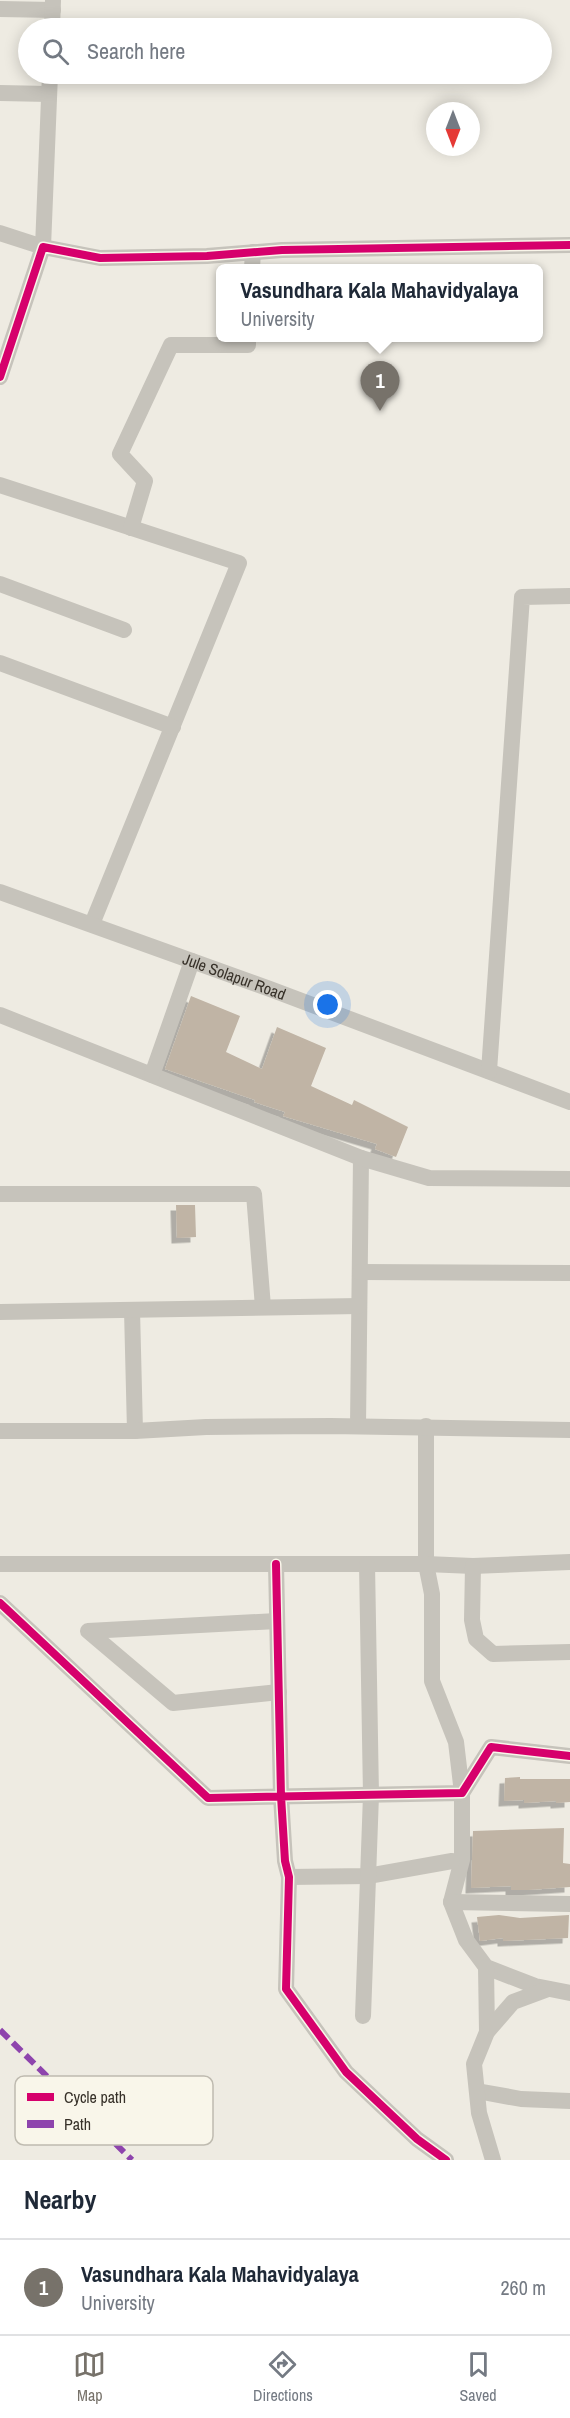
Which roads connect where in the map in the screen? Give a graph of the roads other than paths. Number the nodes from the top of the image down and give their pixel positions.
1 (53, 5) edge
2 (0, 9) edge
3 (50, 84) edge
4 (0, 93) edge
5 (50, 94) junction
6 (0, 233) edge
7 (570, 244) edge
8 (43, 247) junction
9 (253, 260) edge
10 (248, 342) edge
11 (0, 377) edge
12 (0, 485) edge
13 (131, 528) junction
14 (0, 584) edge
15 (570, 596) edge
16 (124, 630) dead end
17 (0, 663) edge
18 (174, 727) junction
19 (0, 892) edge
20 (92, 924) junction
21 (192, 961) junction
22 (0, 1015) edge
23 (489, 1071) junction
24 (152, 1075) junction
25 (570, 1102) edge
26 (361, 1158) junction
27 (570, 1179) edge
28 (0, 1194) edge
29 (360, 1272) junction
30 (570, 1273) edge
31 (359, 1306) junction
32 (263, 1308) junction
33 (132, 1310) junction
34 (0, 1312) edge
35 (358, 1426) junction
36 (426, 1426) junction
37 (570, 1430) edge
38 (0, 1431) edge
39 (135, 1431) junction
40 (570, 1562) edge
41 (0, 1564) edge
42 (276, 1564) junction
43 (367, 1564) junction
44 (426, 1564) junction
45 (473, 1566) junction
46 (0, 1603) edge
47 (277, 1621) junction
48 (570, 1652) edge
49 (279, 1692) junction
50 (570, 1756) edge
51 (462, 1793) junction
52 (371, 1795) junction
53 (281, 1796) junction
54 (452, 1861) dead end
55 (368, 1876) junction
56 (289, 1877) junction
57 (451, 1902) junction
58 (570, 1904) edge
59 (486, 1967) junction
60 (548, 1989) junction
61 (570, 1993) edge
62 (363, 2016) dead end
63 (487, 2032) junction
64 (477, 2091) junction
65 (570, 2101) edge
66 (446, 2160) edge
67 (493, 2160) edge

1 - 2 street
3 - 5 street
4 - 5 street
5 - 8 street
6 - 8 street
7 - 9 street
8 - 9 street
8 - 11 street
10 - 13 street
12 - 13 street
13 - 18 street
14 - 16 street
15 - 23 street
17 - 18 street
18 - 20 street
19 - 20 street, Jule Solapur Road
20 - 21 street, Jule Solapur Road
21 - 23 street, Jule Solapur Road
21 - 24 street
22 - 24 street
23 - 25 street, Jule Solapur Road
24 - 26 street
26 - 27 street
26 - 29 street
28 - 32 street
29 - 30 street
29 - 31 street
31 - 32 street
31 - 35 street
32 - 33 street
33 - 34 street
33 - 39 street
35 - 36 street
35 - 39 street
36 - 37 street
36 - 44 street
38 - 39 street
40 - 45 street
41 - 42 street
42 - 43 street
42 - 47 street
43 - 44 street
43 - 52 street
44 - 45 street
44 - 51 street
45 - 48 street
46 - 53 street
47 - 49 street
47 - 49 street
49 - 53 street
50 - 51 street
51 - 52 street
51 - 57 street
52 - 53 street
52 - 55 street
53 - 56 street
54 - 55 street
55 - 56 street
55 - 62 street
56 - 66 street
57 - 58 street
57 - 59 street
59 - 60 street
59 - 63 street
60 - 61 street
60 - 63 street
63 - 64 street
64 - 65 street
64 - 67 street

